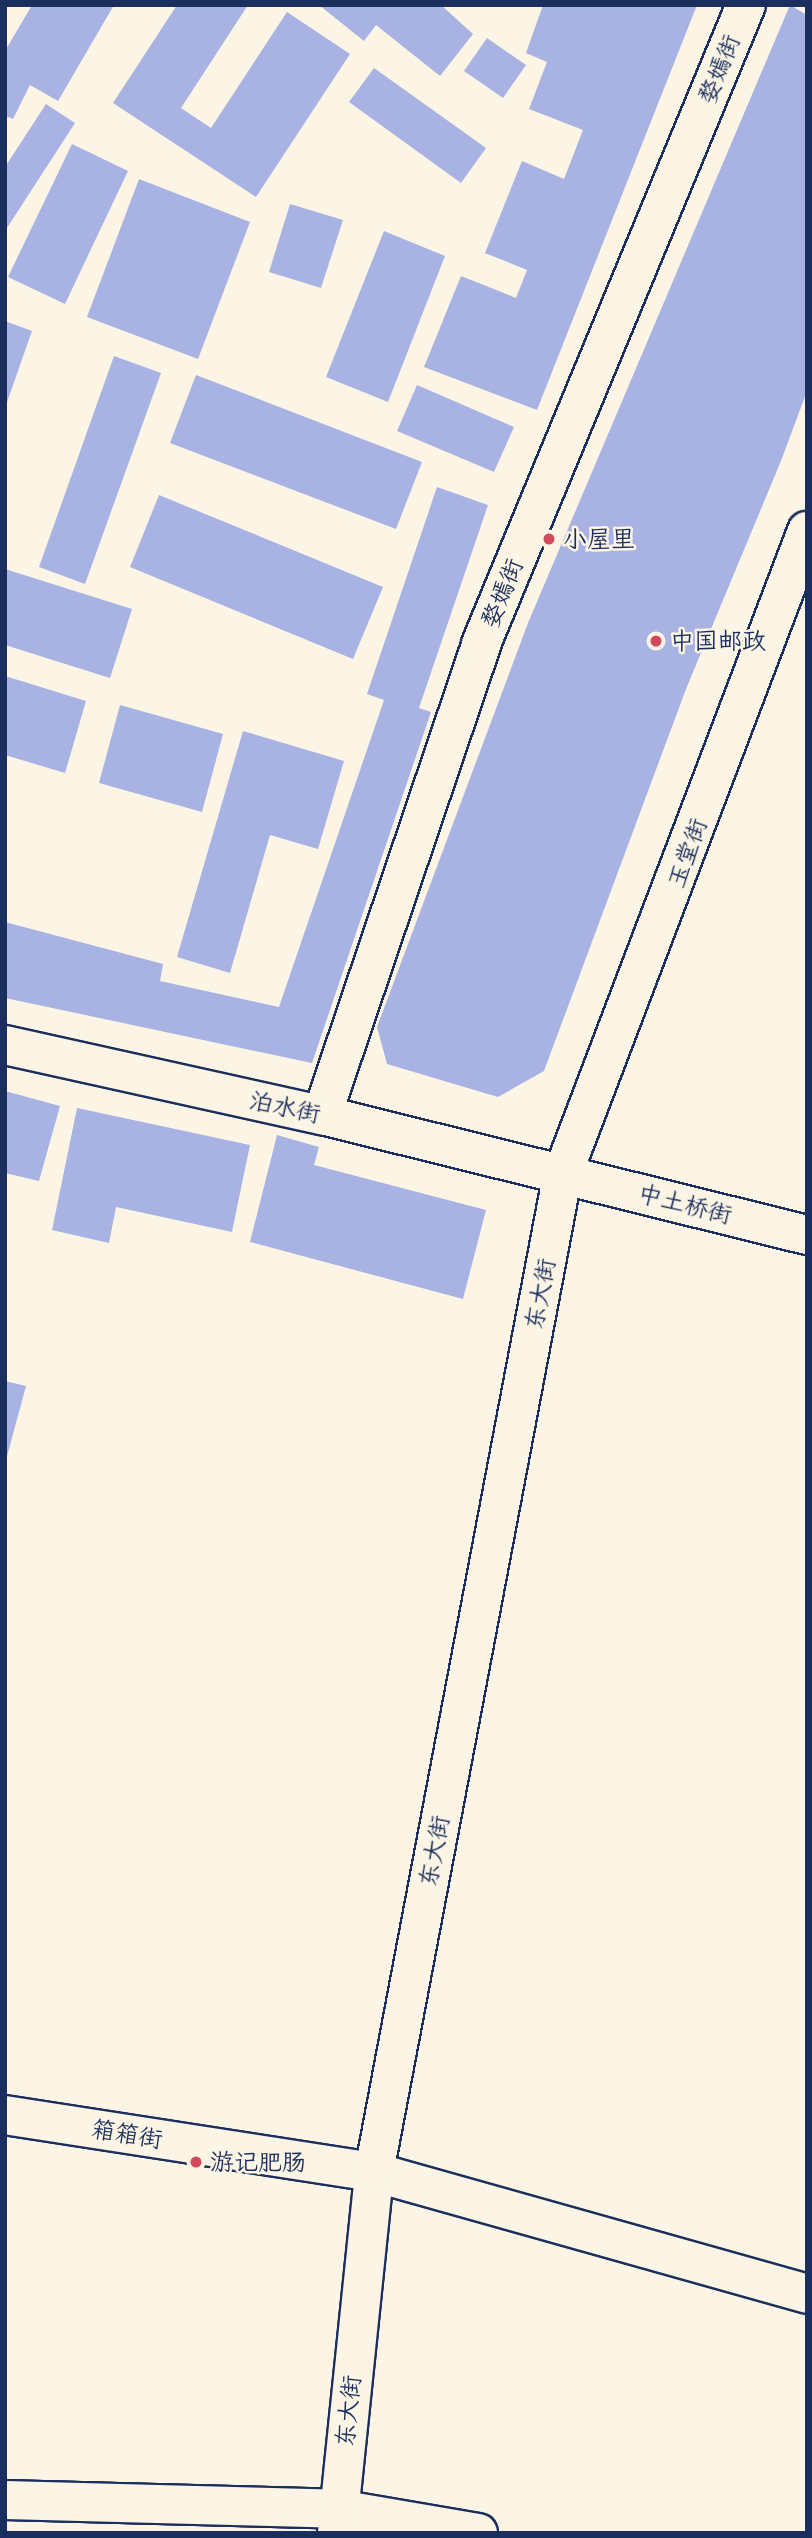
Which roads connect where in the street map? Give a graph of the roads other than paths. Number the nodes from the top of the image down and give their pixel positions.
1 (746, 5) edge
2 (807, 531) edge
3 (5, 1045) edge
4 (322, 1115) junction
5 (563, 1173) junction
6 (807, 1235) edge
7 (5, 2115) edge
8 (374, 2172) junction
9 (807, 2294) edge
10 (5, 2500) edge
11 (337, 2521) edge
12 (478, 2533) edge

1 - 4 street, 婺嫣街
2 - 5 street, 玉堂街
3 - 4 street, 泊水街
4 - 5 street, 泊水街
5 - 6 street, 中土桥街
5 - 8 street, 东大街
7 - 8 street, 箱箱街
8 - 9 street, 箱箱街
8 - 11 street, 东大街
10 - 11 street
11 - 12 street

